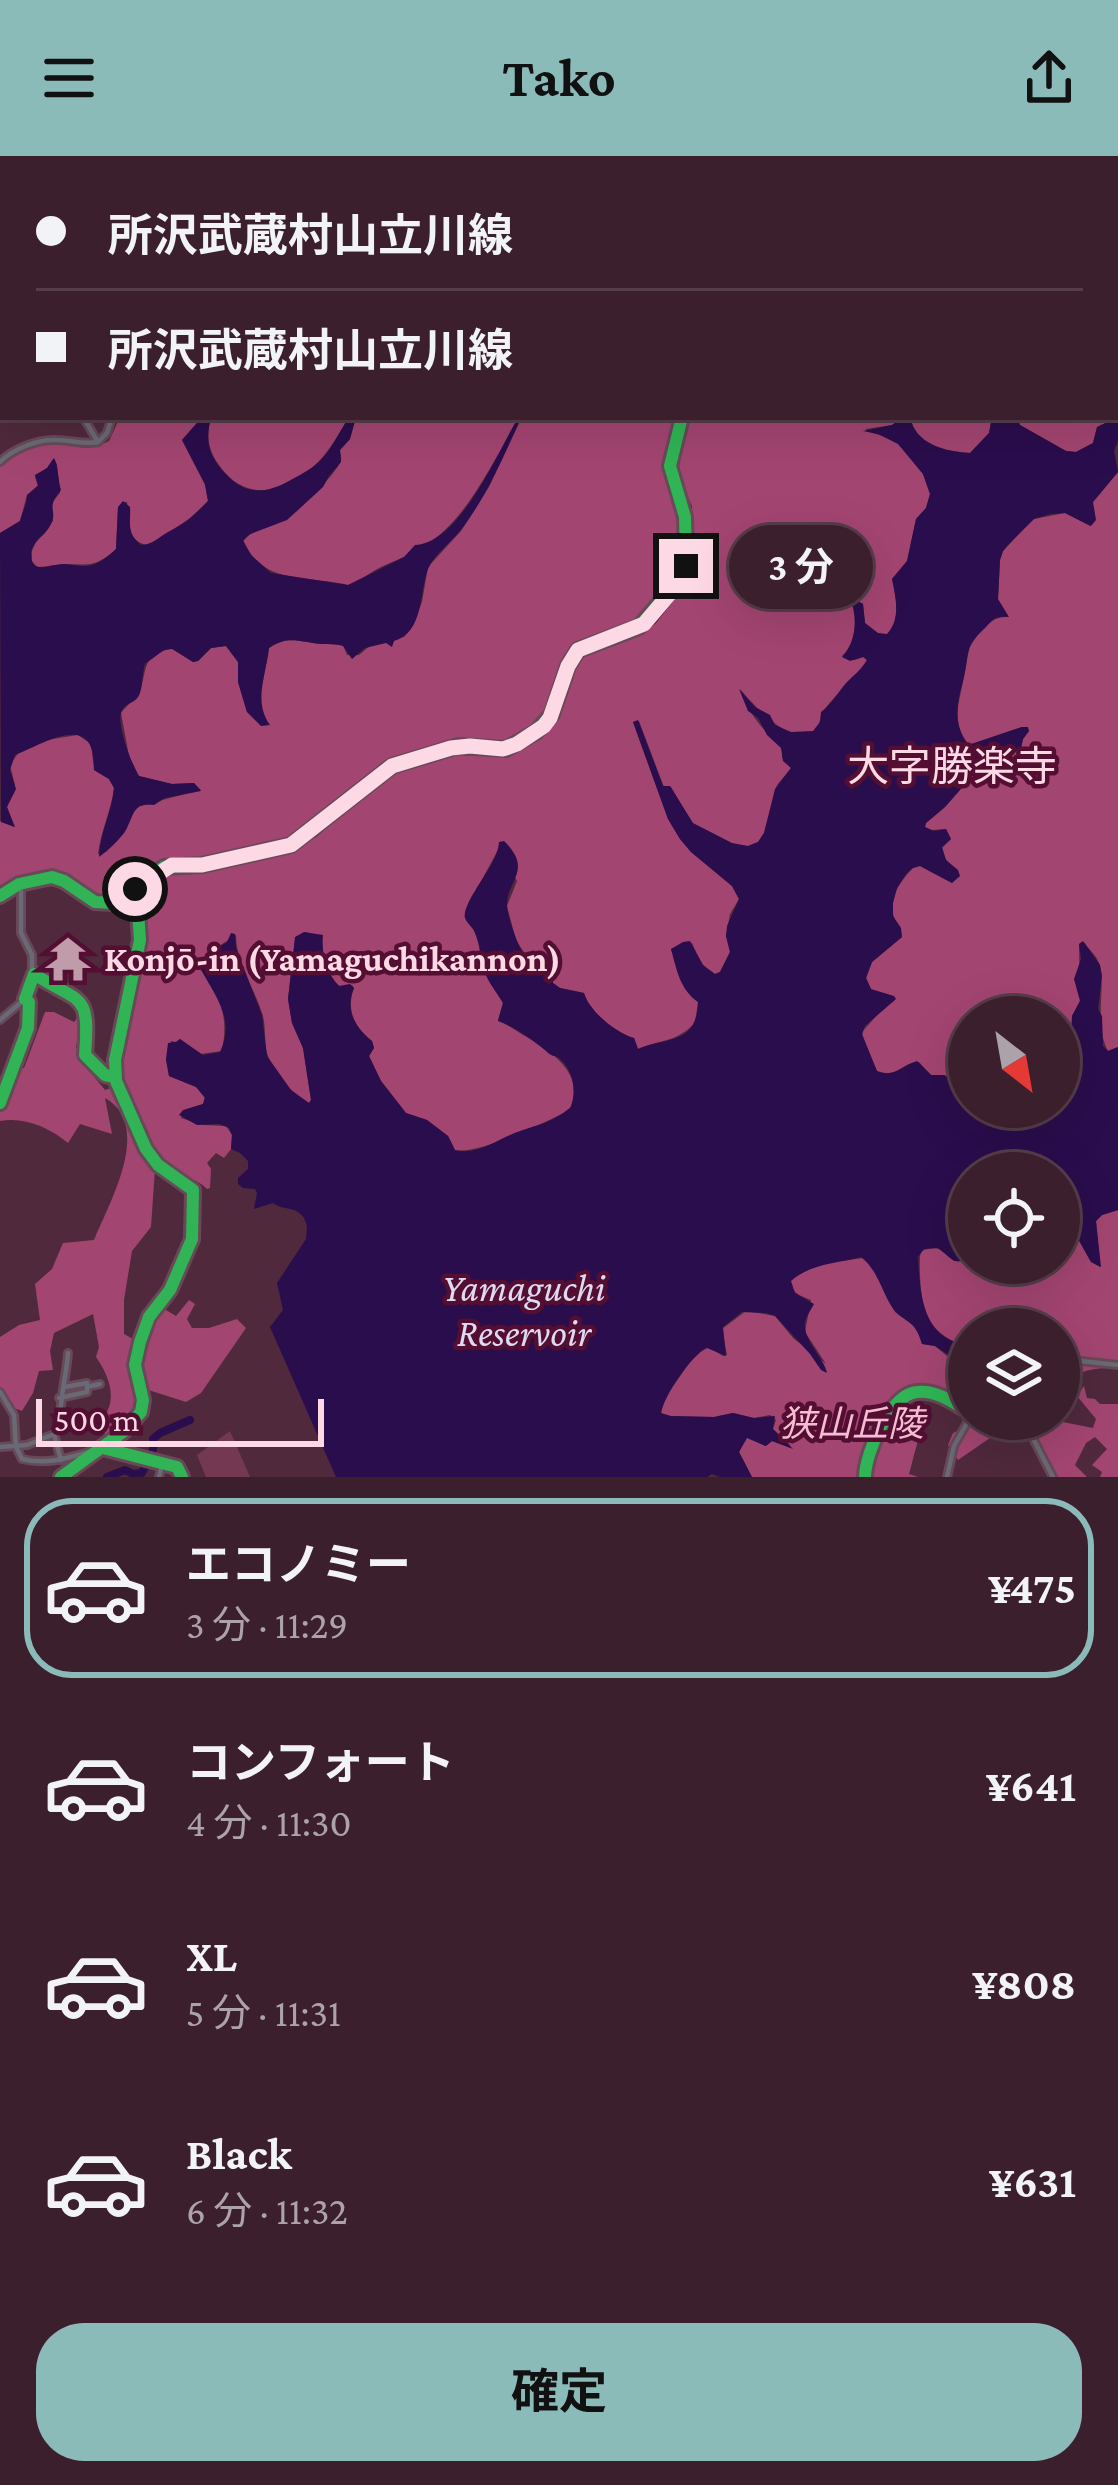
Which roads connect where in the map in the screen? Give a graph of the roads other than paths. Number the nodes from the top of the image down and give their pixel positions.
1 (85, 420) edge
2 (111, 420) edge
3 (681, 420) edge
4 (98, 442) junction
5 (0, 462) edge
6 (20, 884) junction
7 (126, 895) junction
8 (0, 896) edge
9 (34, 974) junction
10 (25, 999) junction
11 (0, 1020) edge
12 (115, 1077) junction
13 (4, 1085) edge
14 (0, 1103) edge
15 (68, 1353) dead end
16 (1080, 1361) edge
17 (1118, 1365) edge
18 (100, 1384) dead end
19 (87, 1387) junction
20 (62, 1388) junction
21 (0, 1393) edge
22 (59, 1397) junction
23 (948, 1400) edge
24 (54, 1434) junction
25 (958, 1440) edge
26 (1034, 1440) edge
27 (0, 1447) edge
28 (16, 1447) junction
29 (101, 1448) junction
30 (154, 1464) edge
31 (63, 1469) edge
32 (182, 1477) edge
33 (865, 1477) edge
34 (947, 1477) edge
35 (1052, 1477) edge

1 - 4 street
2 - 4 street
3 - 7 street
4 - 5 street
6 - 7 street
6 - 8 street
6 - 9 street
7 - 12 street
9 - 10 street
9 - 12 street
10 - 11 street
10 - 13 street
12 - 29 street
13 - 14 street
15 - 20 street
16 - 17 street
18 - 19 street
19 - 20 street
19 - 22 street
20 - 22 street
21 - 28 street
22 - 24 street
23 - 33 street
24 - 28 street
24 - 31 street
25 - 34 street
26 - 35 street
27 - 28 street
28 - 31 street
29 - 30 street
29 - 31 street
30 - 32 street

